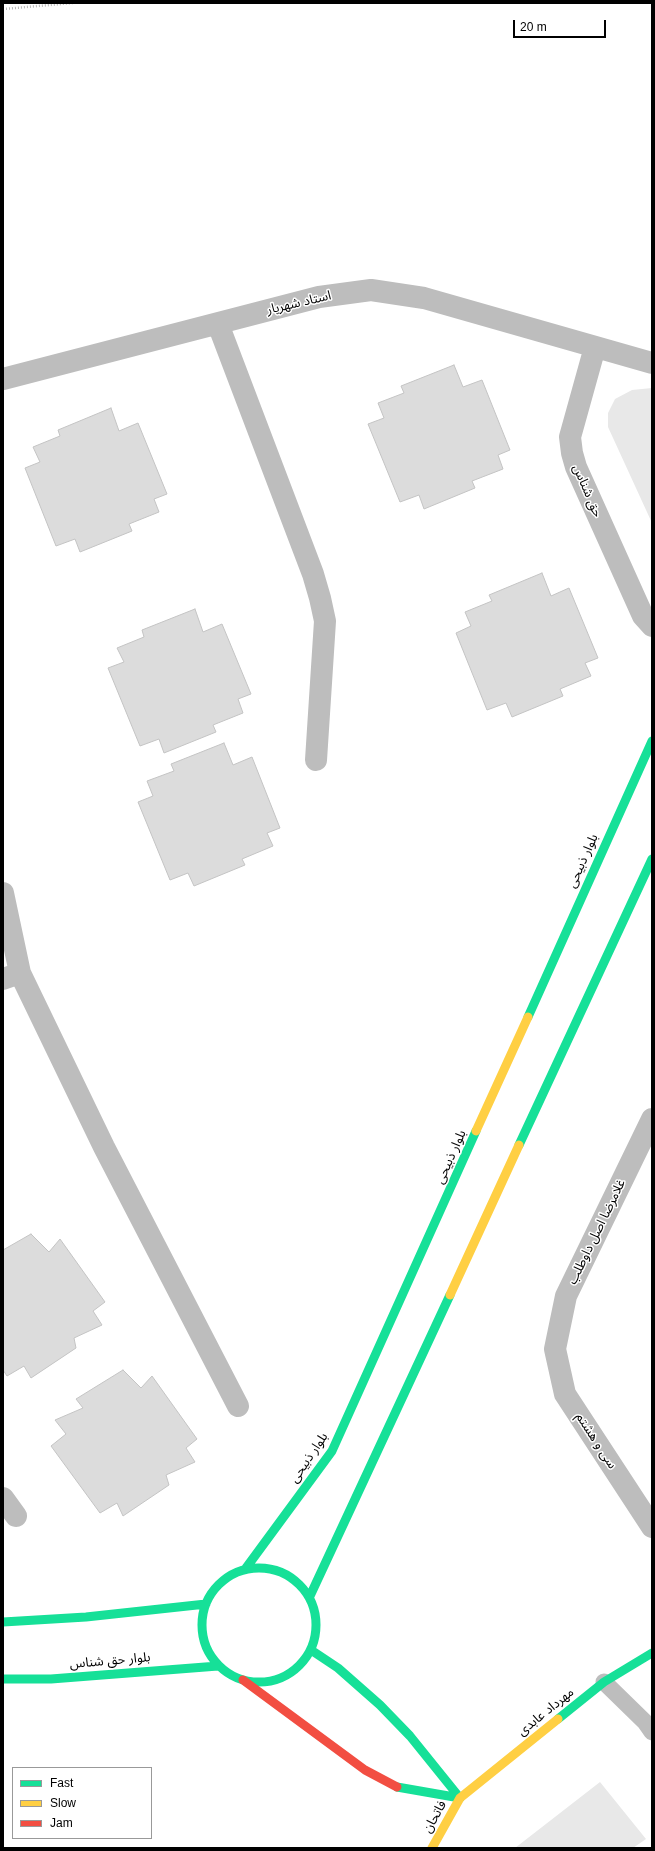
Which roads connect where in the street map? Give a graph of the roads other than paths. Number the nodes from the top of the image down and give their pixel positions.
1 (218, 324) junction
2 (595, 348) junction
3 (652, 354) edge
4 (652, 363) edge
5 (3, 379) edge
6 (652, 626) edge
7 (652, 740) edge
8 (316, 760) dead end
9 (652, 859) edge
10 (3, 893) edge
11 (12, 976) edge
12 (652, 1119) edge
13 (554, 1349) joint
14 (238, 1406) dead end
15 (3, 1498) edge
16 (16, 1516) dead end
17 (652, 1527) edge
18 (246, 1568) junction
19 (310, 1596) junction
20 (206, 1604) junction
21 (3, 1622) edge
22 (311, 1650) junction
23 (652, 1653) edge
24 (218, 1666) junction
25 (3, 1679) edge
26 (243, 1680) junction
27 (604, 1682) junction
28 (652, 1732) edge
29 (460, 1798) junction
30 (432, 1848) edge

1 - 2 street, استاد شهریار
1 - 5 street, استاد شهریار
1 - 8 street
2 - 3 street, استاد شهریار
2 - 4 street, استاد شهریار
2 - 6 street, حق شناس
7 - 18 main road, بلوار ذبیحی
9 - 19 main road
10 - 11 street
11 - 14 street
12 - 13 street, غلامرضا اصل داوطلب
13 - 17 street, سی و هشتم
15 - 16 street
18 - 19 main road
18 - 20 main road
19 - 22 main road
20 - 21 main road
20 - 24 main road
22 - 26 main road
22 - 29 main road
23 - 27 main road, مهرداد عابدی
24 - 25 main road, بلوار حق شناس
24 - 26 main road
26 - 29 main road
27 - 28 lane
27 - 29 main road, مهرداد عابدی
29 - 30 main road, فاتحان

